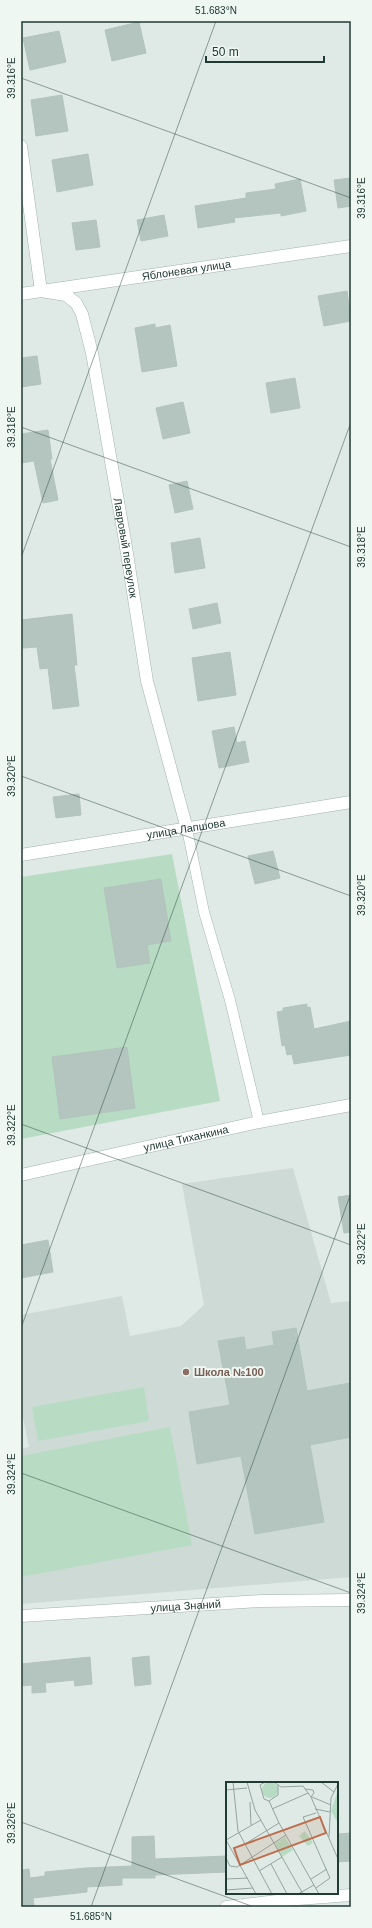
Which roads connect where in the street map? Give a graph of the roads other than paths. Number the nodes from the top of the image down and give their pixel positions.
1 (21, 146) edge
2 (351, 246) edge
3 (40, 291) junction
4 (21, 294) edge
5 (351, 802) edge
6 (187, 829) junction
7 (21, 855) edge
8 (351, 1104) edge
9 (259, 1122) junction
10 (21, 1175) edge
11 (351, 1600) edge
12 (21, 1616) edge
13 (351, 1895) edge
14 (226, 1907) edge

1 - 3 street
2 - 3 street, Яблоневая улица
3 - 4 street, Яблоневая улица
3 - 6 street, Лавровый переулок
5 - 6 street, улица Лапшова
6 - 7 street, улица Лапшова
6 - 9 lane
8 - 9 street, улица Тиханкина
9 - 10 street, улица Тиханкина
11 - 12 street, улица Знаний
13 - 14 street

